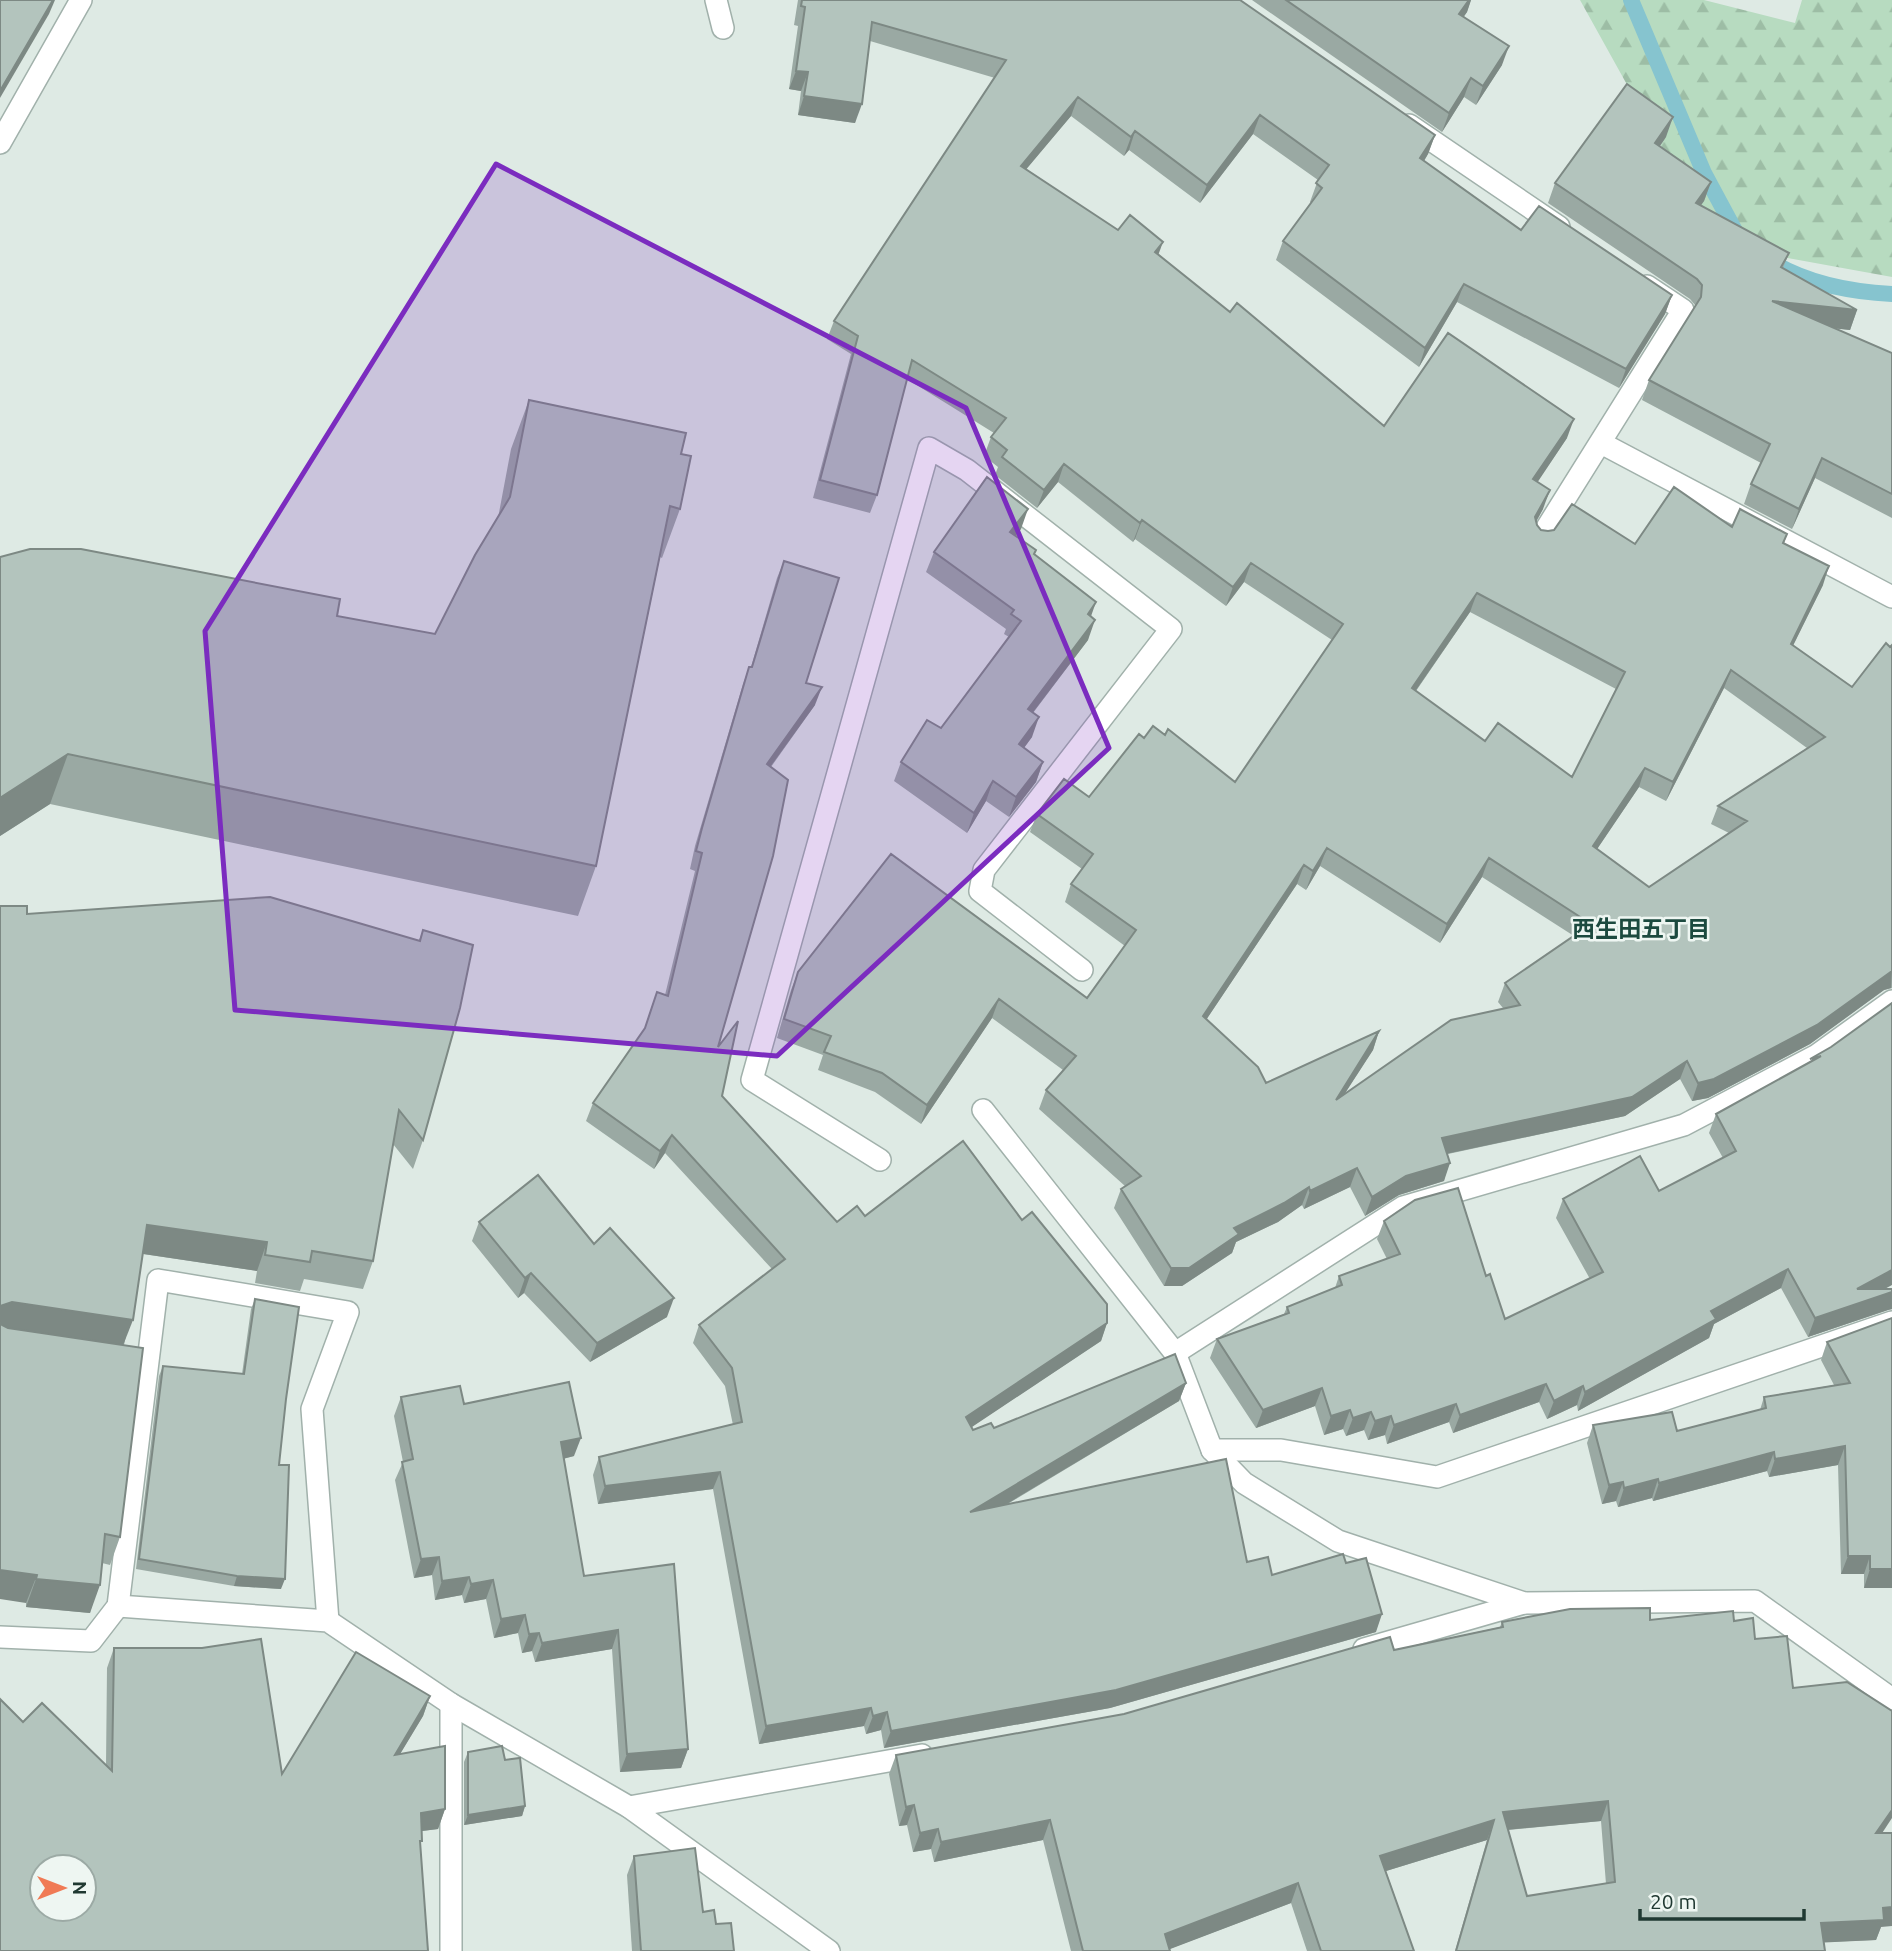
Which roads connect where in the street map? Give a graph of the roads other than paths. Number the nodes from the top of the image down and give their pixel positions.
1 (81, 0) edge
2 (716, 0) edge
3 (723, 28) dead end
4 (1396, 117) edge
5 (0, 143) edge
6 (1580, 241) edge
7 (1625, 272) edge
8 (1601, 443) junction
9 (1541, 537) edge
10 (1892, 597) edge
11 (1082, 970) dead end
12 (1892, 1001) edge
13 (983, 1110) dead end
14 (880, 1160) dead end
15 (1892, 1322) edge
16 (1175, 1353) junction
17 (121, 1361) edge
18 (148, 1365) junction
19 (1212, 1450) junction
20 (1524, 1603) junction
21 (118, 1606) junction
22 (328, 1622) junction
23 (0, 1637) edge
24 (1338, 1656) edge
25 (1892, 1699) edge
26 (451, 1704) junction
27 (938, 1752) edge
28 (629, 1807) junction
29 (451, 1951) edge
30 (829, 1951) edge

1 - 5 street
2 - 3 street
4 - 6 street
7 - 8 street
8 - 9 street
8 - 10 street
11 - 14 street
12 - 16 street
13 - 16 street
15 - 19 street
16 - 19 street
17 - 18 street
18 - 21 street
18 - 22 street
19 - 20 street
20 - 24 street
20 - 25 street
21 - 22 street
21 - 23 street
22 - 26 street
26 - 28 street
26 - 29 street
27 - 28 street
28 - 30 street

